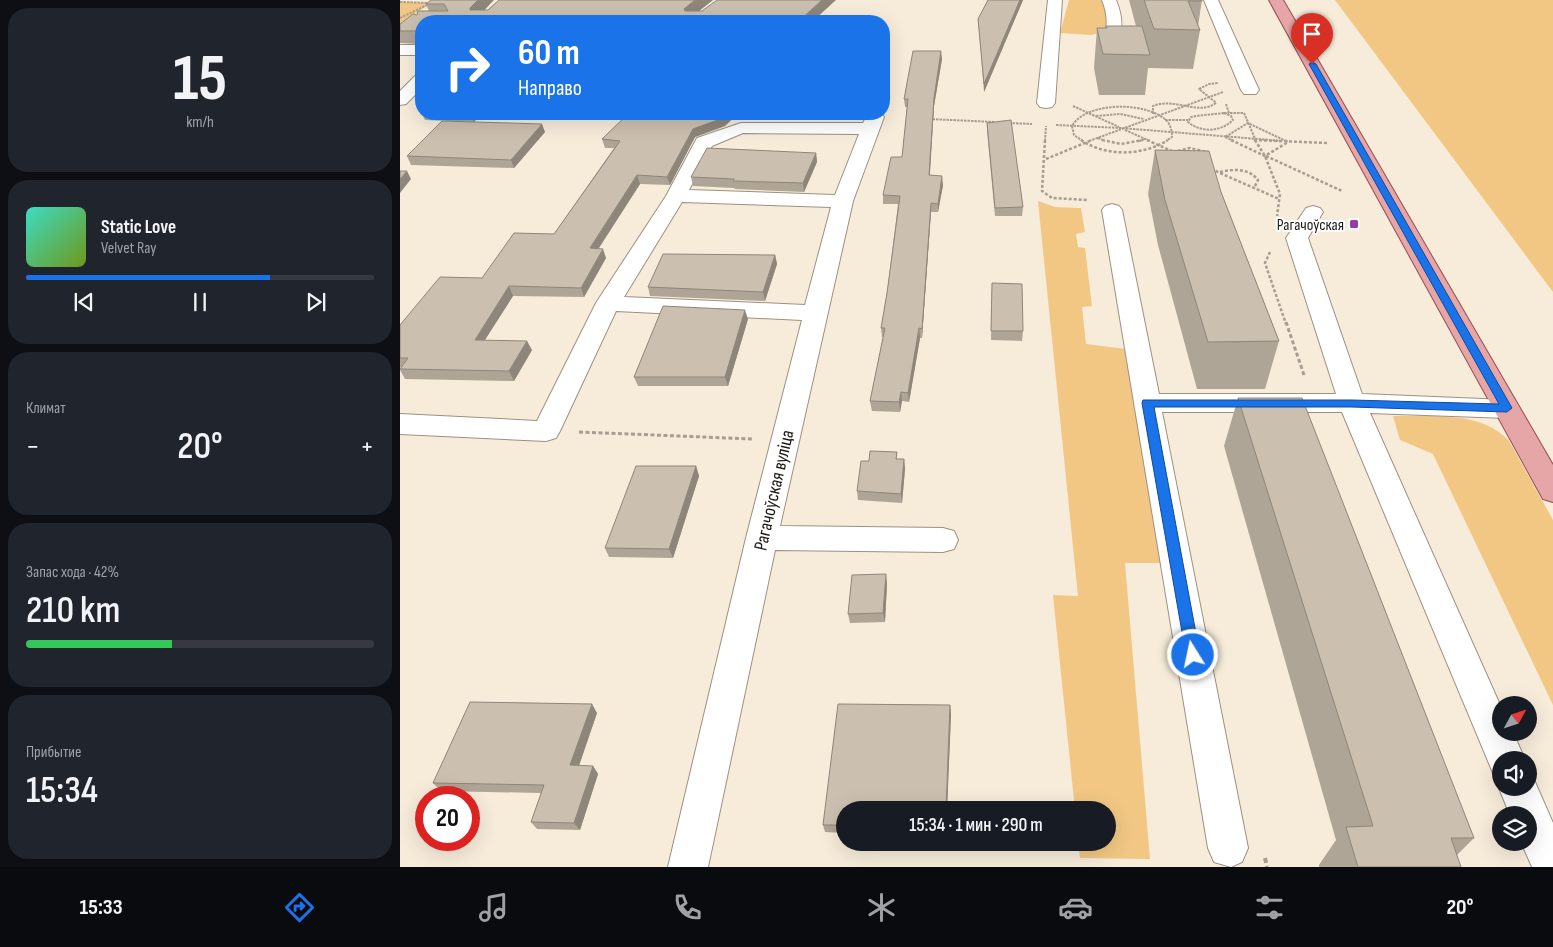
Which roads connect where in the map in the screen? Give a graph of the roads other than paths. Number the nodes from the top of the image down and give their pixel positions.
1 (1056, 0) edge
2 (1109, 0) edge
3 (1211, 0) edge
4 (1276, 0) edge
5 (400, 50) edge
6 (415, 50) edge
7 (1106, 52) edge
8 (1250, 90) dead end
9 (1046, 103) dead end
10 (676, 196) junction
11 (844, 201) junction
12 (1112, 210) dead end
13 (1313, 212) dead end
14 (608, 303) junction
15 (816, 313) junction
16 (1147, 403) junction
17 (1352, 403) junction
18 (1507, 408) junction
19 (400, 424) edge
20 (1553, 491) edge
21 (761, 538) junction
22 (943, 540) dead end
23 (1502, 751) edge
24 (1521, 796) edge
25 (1228, 848) dead end
26 (688, 867) edge
27 (1552, 867) edge

1 - 9 street
2 - 7 street
3 - 8 street
4 - 18 main road
5 - 6 street
10 - 11 street
10 - 11 street, Рагачоўская вуліца
10 - 14 street
11 - 15 street, Рагачоўская вуліца
12 - 16 street
13 - 17 street
14 - 15 street
14 - 19 street
15 - 21 street, Рагачоўская вуліца
16 - 17 street
16 - 25 street
17 - 18 street
17 - 23 street
18 - 20 main road
21 - 22 street
21 - 26 street, Рагачоўская вуліца
24 - 27 street

